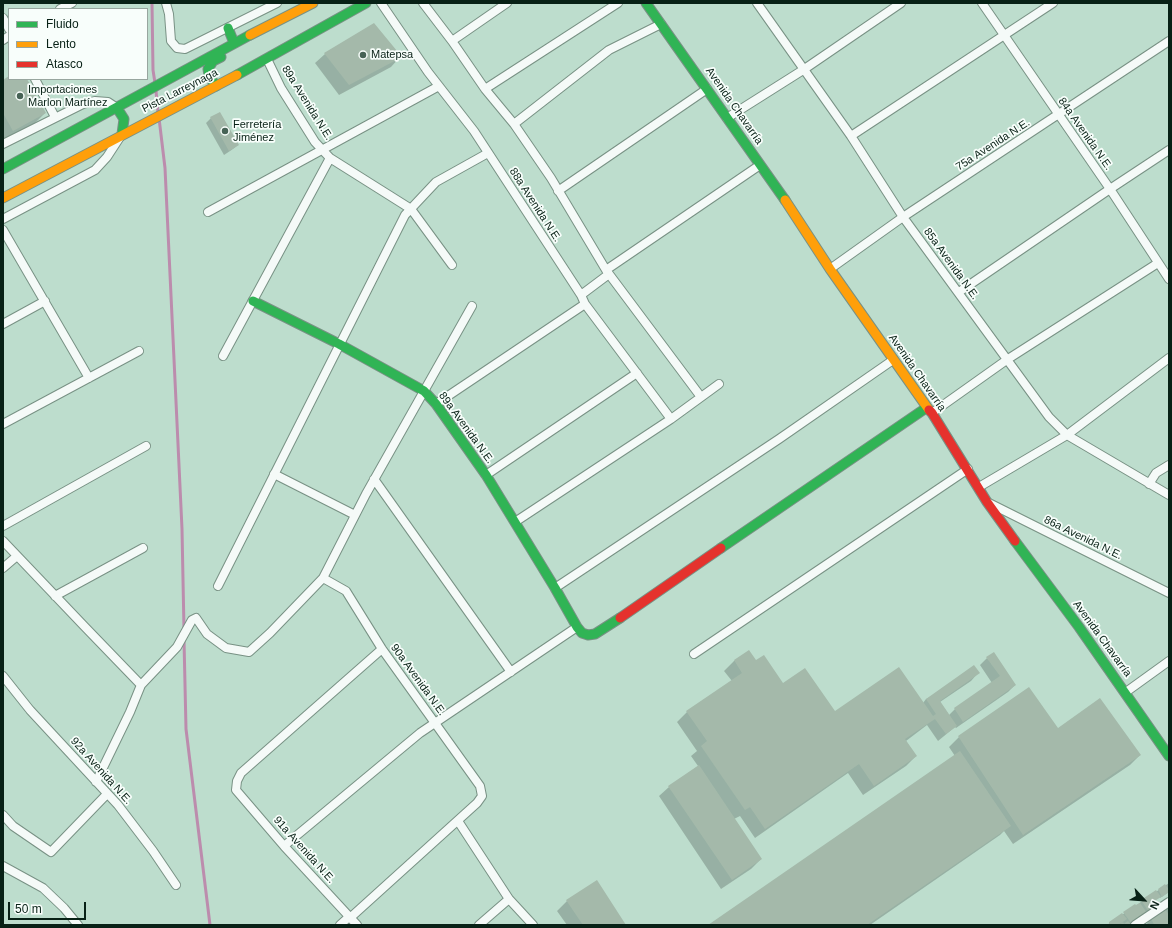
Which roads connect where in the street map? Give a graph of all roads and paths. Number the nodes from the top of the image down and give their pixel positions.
1 (72, 3) edge
2 (166, 3) edge
3 (277, 3) edge
4 (313, 3) edge
5 (366, 3) edge
6 (381, 3) edge
7 (423, 3) edge
8 (507, 3) edge
9 (618, 3) edge
10 (646, 3) edge
11 (757, 3) edge
12 (900, 3) edge
13 (982, 3) edge
14 (1053, 3) edge
15 (62, 8) edge
16 (3, 18) edge
17 (272, 24) junction
18 (661, 24) junction
19 (8, 27) edge
20 (228, 28) junction
21 (1004, 36) junction
22 (452, 40) junction
23 (1169, 41) edge
24 (234, 43) junction
25 (267, 59) junction
26 (803, 70) junction
27 (36, 80) edge
28 (216, 86) junction
29 (438, 86) junction
30 (485, 89) junction
31 (707, 89) junction
32 (117, 108) junction
33 (1058, 116) junction
34 (55, 118) junction
35 (727, 118) junction
36 (514, 124) junction
37 (122, 134) junction
38 (851, 136) junction
39 (3, 144) edge
40 (322, 150) junction
41 (1169, 150) edge
42 (488, 153) junction
43 (330, 158) junction
44 (17, 162) junction
45 (760, 165) junction
46 (3, 169) edge
47 (3, 173) edge
48 (1110, 189) junction
49 (558, 191) junction
50 (3, 198) edge
51 (411, 209) junction
52 (208, 212) dead end
53 (903, 217) junction
54 (3, 219) edge
55 (3, 230) edge
56 (1158, 263) junction
57 (452, 265) dead end
58 (830, 269) junction
59 (608, 272) junction
60 (1169, 279) edge
61 (959, 292) junction
62 (581, 295) junction
63 (45, 301) junction
64 (253, 301) junction
65 (585, 304) junction
66 (472, 306) dead end
67 (3, 324) edge
68 (339, 344) junction
69 (139, 351) dead end
70 (222, 356) dead end
71 (1169, 358) edge
72 (1008, 359) junction
73 (893, 360) junction
74 (637, 373) junction
75 (89, 378) junction
76 (719, 384) dead end
77 (424, 391) junction
78 (701, 397) junction
79 (436, 404) junction
80 (929, 410) junction
81 (671, 419) junction
82 (3, 424) edge
83 (1067, 435) junction
84 (146, 446) dead end
85 (1169, 464) edge
86 (968, 469) junction
87 (274, 474) junction
88 (486, 475) junction
89 (374, 479) junction
90 (1149, 484) junction
91 (979, 487) junction
92 (1169, 496) edge
93 (988, 502) junction
94 (355, 515) junction
95 (515, 522) junction
96 (3, 526) edge
97 (3, 541) edge
98 (143, 548) dead end
99 (17, 556) junction
100 (3, 568) edge
101 (323, 578) junction
102 (218, 586) dead end
103 (555, 588) junction
104 (1169, 593) edge
105 (54, 596) junction
106 (577, 627) junction
107 (382, 649) junction
108 (694, 654) dead end
109 (1169, 661) edge
110 (511, 672) junction
111 (3, 676) edge
112 (141, 685) junction
113 (1126, 692) junction
114 (436, 723) junction
115 (1169, 756) edge
116 (96, 782) junction
117 (107, 794) junction
118 (3, 815) edge
119 (458, 821) junction
120 (284, 846) junction
121 (4, 869) edge
122 (176, 885) dead end
123 (509, 899) junction
124 (1169, 902) edge
125 (350, 916) junction
126 (76, 924) edge
127 (340, 925) edge
128 (357, 925) edge
129 (479, 925) edge
130 (533, 925) edge
131 (1135, 925) edge

1 - 15 street
2 - 20 street
3 - 20 street
4 - 17 street, Pista Larreynaga
5 - 25 street, Pista Larreynaga
6 - 29 street, 88a Avenida N.E.
7 - 22 street
8 - 22 street
9 - 30 street
10 - 18 street, Avenida Chavarría
11 - 26 street, 85a Avenida N.E.
12 - 26 street
13 - 21 street, 84a Avenida N.E.
14 - 21 street
16 - 19 street
17 - 24 street, Pista Larreynaga
17 - 28 street
18 - 31 street, Avenida Chavarría
18 - 36 street
20 - 24 street
21 - 33 street, 84a Avenida N.E.
21 - 38 street
22 - 30 street
23 - 33 street, 75a Avenida N.E.
24 - 32 street, Pista Larreynaga
25 - 28 street, Pista Larreynaga
25 - 40 street, 89a Avenida N.E.
26 - 35 street
26 - 38 street, 85a Avenida N.E.
27 - 34 street
28 - 37 street, Pista Larreynaga
29 - 40 street
29 - 42 street, 88a Avenida N.E.
30 - 36 street
31 - 35 street, Avenida Chavarría
31 - 49 street
32 - 34 street
32 - 37 street
32 - 44 street, Pista Larreynaga
33 - 48 street, 84a Avenida N.E.
33 - 53 street, 75a Avenida N.E.
34 - 39 street
35 - 45 street, Avenida Chavarría
36 - 49 street
37 - 50 street, Pista Larreynaga
37 - 54 street
38 - 53 street, 85a Avenida N.E.
40 - 43 street, 89a Avenida N.E.
40 - 52 street
41 - 48 street
42 - 51 street
42 - 62 street, 88a Avenida N.E.
43 - 51 street, 89a Avenida N.E.
43 - 64 street
44 - 46 street, Pista Larreynaga
44 - 47 street
45 - 58 street, Avenida Chavarría
45 - 59 street
48 - 56 street, 84a Avenida N.E.
48 - 61 street
49 - 59 street
51 - 57 street
51 - 68 street
53 - 58 street, 75a Avenida N.E.
53 - 61 street, 85a Avenida N.E.
55 - 63 street
56 - 60 street, 84a Avenida N.E.
56 - 72 street
58 - 73 street, Avenida Chavarría
59 - 62 street
59 - 78 street
61 - 72 street, 85a Avenida N.E.
62 - 65 street, 88a Avenida N.E.
63 - 67 street
63 - 75 street
64 - 68 street, 89a Avenida N.E.
64 - 70 street
65 - 74 street, 88a Avenida N.E.
65 - 79 street
66 - 77 street
68 - 77 street, 89a Avenida N.E.
68 - 87 street
69 - 75 street
71 - 83 street
72 - 80 street
72 - 83 street, 85a Avenida N.E.
73 - 80 street, Avenida Chavarría
73 - 103 street
74 - 81 street, 88a Avenida N.E.
74 - 88 street
75 - 82 street
76 - 78 street
77 - 79 street, 89a Avenida N.E.
77 - 89 street
78 - 81 street
79 - 88 street, 89a Avenida N.E.
80 - 86 street, Avenida Chavarría
80 - 106 street
81 - 95 street
83 - 90 street, 85a Avenida N.E.
83 - 91 street
84 - 96 street
85 - 90 street
86 - 91 street, Avenida Chavarría
86 - 108 street
87 - 94 street
87 - 102 street
88 - 95 street, 89a Avenida N.E.
89 - 94 street
89 - 110 street
90 - 92 street, 85a Avenida N.E.
91 - 93 street, Avenida Chavarría
93 - 104 street, 86a Avenida N.E.
93 - 113 street, Avenida Chavarría
94 - 101 street
95 - 103 street, 89a Avenida N.E.
97 - 99 street
98 - 105 street
99 - 100 street
99 - 105 street
101 - 107 street, 90a Avenida N.E.
101 - 112 street
103 - 106 street, 89a Avenida N.E.
105 - 112 street
106 - 110 street
107 - 114 street, 90a Avenida N.E.
107 - 120 street, 91a Avenida N.E.
109 - 113 street
110 - 114 street
111 - 116 street, 92a Avenida N.E.
112 - 116 street
113 - 115 street, Avenida Chavarría
114 - 119 street, 90a Avenida N.E.
114 - 120 street
116 - 117 street, 92a Avenida N.E.
117 - 118 street
117 - 122 street, 92a Avenida N.E.
119 - 123 street
119 - 125 street
120 - 125 street, 91a Avenida N.E.
121 - 126 street
123 - 129 street
123 - 130 street
124 - 131 street
125 - 127 street
125 - 128 street, 91a Avenida N.E.

